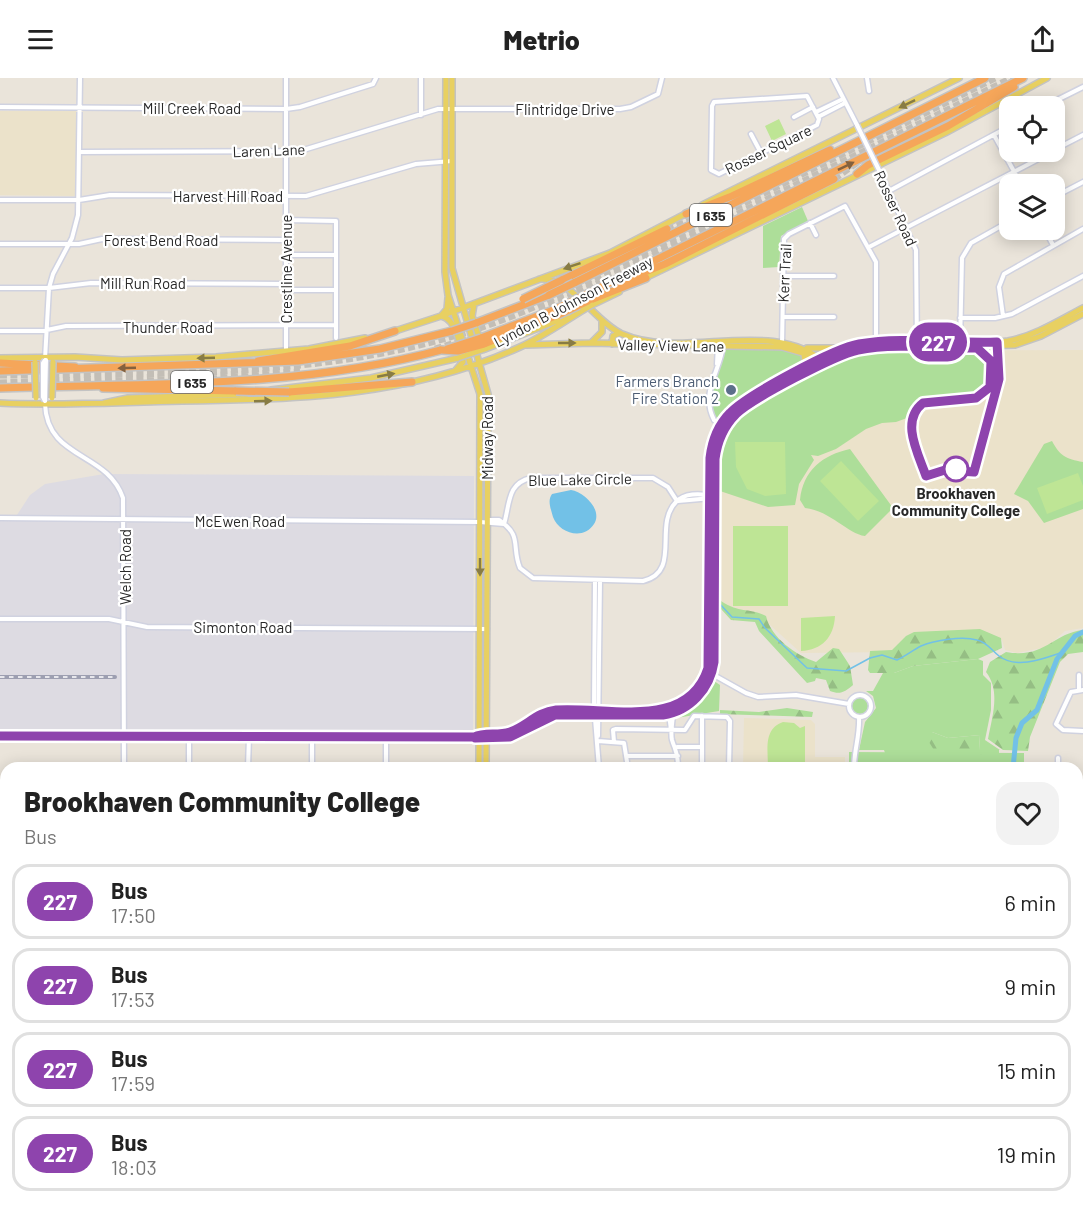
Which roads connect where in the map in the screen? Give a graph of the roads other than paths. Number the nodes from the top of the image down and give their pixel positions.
1 (80, 78) edge
2 (286, 78) edge
3 (376, 78) edge
4 (421, 78) edge
5 (446, 78) edge
6 (452, 78) edge
7 (662, 78) edge
8 (833, 78) edge
9 (867, 78) edge
10 (959, 78) edge
11 (978, 78) edge
12 (985, 78) edge
13 (1025, 78) edge
14 (1047, 78) edge
15 (1083, 87) edge
16 (964, 88) junction
17 (869, 91) dead end
18 (1065, 96) edge
19 (844, 101) junction
20 (0, 107) edge
21 (813, 107) junction
22 (80, 108) junction
23 (286, 108) junction
24 (449, 108) junction
25 (421, 115) junction
26 (817, 115) junction
27 (794, 117) dead end
28 (999, 132) edge
29 (751, 134) dead end
30 (994, 135) junction
31 (1083, 135) edge
32 (1065, 145) edge
33 (847, 146) junction
34 (286, 151) junction
35 (80, 152) junction
36 (761, 153) junction
37 (448, 161) junction
38 (1033, 162) edge
39 (1014, 172) junction
40 (857, 174) junction
41 (834, 179) tunnel mouth
42 (1083, 182) edge
43 (1065, 191) edge
44 (887, 192) junction
45 (286, 196) junction
46 (0, 200) edge
47 (80, 200) junction
48 (444, 204) junction
49 (451, 204) junction
50 (686, 214) junction
51 (286, 220) junction
52 (810, 223) junction
53 (999, 227) edge
54 (906, 228) junction
55 (667, 229) tunnel mouth
56 (1083, 229) edge
57 (816, 235) dead end
58 (448, 236) junction
59 (286, 240) junction
60 (1050, 240) edge
61 (0, 244) edge
62 (69, 244) junction
63 (1053, 245) junction
64 (869, 247) junction
65 (286, 255) junction
66 (336, 255) junction
67 (445, 275) junction
68 (783, 276) junction
69 (834, 276) dead end
70 (1083, 276) edge
71 (646, 278) joint
72 (536, 280) junction
73 (609, 283) junction
74 (286, 284) junction
75 (0, 288) edge
76 (49, 288) junction
77 (456, 289) junction
78 (286, 290) junction
79 (336, 290) junction
80 (448, 292) junction
81 (459, 297) junction
82 (474, 304) junction
83 (586, 304) junction
84 (464, 308) junction
85 (1083, 308) edge
86 (454, 312) junction
87 (1083, 314) edge
88 (1075, 315) junction
89 (441, 316) junction
90 (1003, 316) junction
91 (783, 317) junction
92 (834, 317) dead end
93 (489, 318) junction
94 (960, 318) junction
95 (602, 320) junction
96 (336, 325) junction
97 (286, 326) junction
98 (46, 330) junction
99 (0, 331) edge
100 (395, 331) junction
101 (620, 333) junction
102 (336, 338) dead end
103 (590, 343) junction
104 (484, 344) junction
105 (612, 344) junction
106 (654, 344) junction
107 (720, 344) junction
108 (523, 345) junction
109 (782, 345) junction
110 (876, 345) junction
111 (917, 345) junction
112 (960, 345) junction
113 (847, 347) junction
114 (977, 348) junction
115 (802, 350) junction
116 (286, 352) junction
117 (66, 357) junction
118 (496, 357) junction
119 (0, 358) edge
120 (45, 358) junction
121 (33, 360) junction
122 (991, 361) dead end
123 (820, 362) junction
124 (0, 363) edge
125 (480, 363) junction
126 (249, 364) junction
127 (471, 366) junction
128 (806, 367) junction
129 (0, 370) edge
130 (87, 370) junction
131 (455, 372) junction
132 (412, 382) junction
133 (94, 386) junction
134 (0, 388) edge
135 (0, 403) edge
136 (45, 403) junction
137 (21, 404) junction
138 (99, 404) junction
139 (63, 405) junction
140 (480, 415) junction
141 (488, 415) junction
142 (721, 425) junction
143 (726, 428) junction
144 (480, 469) junction
145 (488, 469) junction
146 (712, 497) junction
147 (677, 501) junction
148 (0, 518) edge
149 (125, 519) junction
150 (480, 522) junction
151 (487, 522) junction
152 (504, 524) junction
153 (597, 580) junction
154 (0, 619) edge
155 (125, 622) junction
156 (480, 629) junction
157 (487, 629) junction
158 (712, 674) junction
159 (1079, 675) dead end
160 (701, 689) junction
161 (1081, 690) edge
162 (685, 701) junction
163 (849, 704) junction
164 (597, 713) junction
165 (671, 713) junction
166 (702, 716) junction
167 (860, 717) junction
168 (672, 731) junction
169 (1083, 731) edge
170 (0, 736) edge
171 (124, 736) junction
172 (189, 736) junction
173 (249, 736) junction
174 (312, 736) junction
175 (386, 736) junction
176 (481, 737) junction
177 (598, 739) junction
178 (614, 742) junction
179 (677, 747) junction
180 (702, 747) junction
181 (626, 756) junction
182 (678, 756) junction
183 (1058, 758) dead end
184 (124, 762) edge
185 (189, 762) edge
186 (248, 762) edge
187 (312, 762) edge
188 (386, 762) edge
189 (480, 762) edge
190 (485, 762) edge
191 (599, 762) edge
192 (627, 762) edge
193 (678, 762) edge
194 (702, 762) edge
195 (729, 762) edge
196 (854, 762) edge
197 (1058, 762) edge

1 - 22 street, Welch Road
2 - 23 street, Crestline Avenue
3 - 23 street, Mill Creek Road
4 - 25 street
5 - 24 main road, Midway Road
6 - 24 main road, Midway Road
7 - 24 street, Flintridge Drive
8 - 19 street, Rosser Road
9 - 17 street
10 -> 50 main road, Lyndon B Johnson Freeway
11 - 16 highway
12 - 16 highway, Lyndon B Johnson Freeway / I 635
13 - 40 highway
73 -> 13 highway, Lyndon B Johnson Freeway / I 635
14 - 40 main road, Lyndon B Johnson Freeway
15 - 18 street
16 - 33 highway, Lyndon B Johnson Freeway / I 635
19 - 26 street, Rosser Square
19 - 44 street, Rosser Road, bridge
20 - 22 street, Mill Creek Road
21 - 26 street, Rosser Square
21 - 27 street
21 - 36 street, Rosser Square
22 - 23 street, Mill Creek Road
22 - 35 street, Welch Road
23 - 34 street, Crestline Avenue
24 - 25 street, Laren Lane
24 - 37 main road, Midway Road
25 - 34 street, Laren Lane
26 - 36 street, Rosser Square
28 - 30 street
29 - 36 street
30 - 39 street
30 - 44 street
31 - 32 street
33 - 50 highway
33 - 93 highway, Lyndon B Johnson Freeway / I 635, bridge
34 - 35 street, Laren Lane
34 - 45 street, Crestline Avenue
35 - 47 street, Welch Road
37 - 45 street, Harvest Hill Road
37 - 48 main road, Midway Road
37 - 49 main road, Midway Road
38 - 39 street
39 - 54 street
40 - 71 main road, Lyndon B Johnson Freeway
41 - 73 highway
42 - 43 street
44 - 54 street, Rosser Road
45 - 47 street, Harvest Hill Road
45 - 51 street, Crestline Avenue
46 - 47 street, Harvest Hill Road
47 - 62 street, Welch Road
48 - 49 main road
48 - 58 main road, Midway Road
49 - 58 main road, Midway Road
50 -> 72 main road, Lyndon B Johnson Freeway
51 - 59 street, Crestline Avenue
51 - 66 street
52 - 57 street
52 - 64 street, Kerr Trail
52 - 68 street, Kerr Trail
53 - 94 street
54 - 64 street
54 - 111 street, Rosser Road
55 - 93 highway, bridge
56 - 63 street
58 - 67 main road, Midway Road
58 - 77 main road, Midway Road
59 - 62 street, Forest Bend Road
59 - 65 street, Crestline Avenue
60 - 63 street
61 - 62 street, Forest Bend Road
62 - 76 street, Welch Road
63 - 90 street
64 - 110 street, Kerr Trail
65 - 66 street
65 - 74 street, Crestline Avenue
66 - 79 street
67 - 77 main road
67 - 80 main road, Midway Road
68 - 69 street
68 - 91 street, Kerr Trail
70 - 90 street
71 - 83 highway
72 - 82 main road, Lyndon B Johnson Freeway
72 - 83 main road, Lyndon B Johnson Freeway
73 - 83 highway, Lyndon B Johnson Freeway / I 635
74 - 76 street, Mill Run Road
74 - 78 street, Crestline Avenue
75 - 76 street, Mill Run Road
76 - 98 street, Welch Road
77 - 81 main road, Midway Road
78 - 79 street
78 - 97 street, Crestline Avenue
79 - 96 street
80 - 86 main road, Midway Road
80 - 89 main road
81 - 82 main road
81 - 84 main road, Midway Road
82 - 84 main road, Lyndon B Johnson Freeway
82 - 118 main road
83 - 95 main road, Valley View Lane
83 - 104 main road
83 - 104 highway, Lyndon B Johnson Freeway / I 635, bridge
83 - 108 main road, Lyndon B Johnson Freeway
84 - 86 main road, Lyndon B Johnson Freeway
84 - 125 main road, Midway Road
85 - 88 main road
86 - 89 main road, Lyndon B Johnson Freeway
86 - 127 main road, Midway Road
87 - 88 main road
88 - 112 main road
88 - 114 main road
89 - 100 main road, Lyndon B Johnson Freeway
89 - 131 main road
90 - 94 street
91 - 92 street
91 - 109 street, Kerr Trail
93 - 126 highway, Lyndon B Johnson Freeway / I 635, bridge
94 - 112 street
95 - 101 main road, Valley View Lane
95 - 103 main road
96 - 97 street, Thunder Road
96 - 102 street
97 - 98 street, Thunder Road
97 - 116 street, Crestline Avenue
98 - 99 street, Thunder Road
98 - 120 street, Welch Road
100 - 116 main road, Lyndon B Johnson Freeway
100 - 126 highway
101 - 105 main road
101 - 106 main road, Valley View Lane
103 - 105 main road, Valley View Lane
108 -> 103 main road, Valley View Lane
104 - 133 highway, Lyndon B Johnson Freeway / I 635, bridge
138 -> 104 main road, bridge
105 - 106 main road, Valley View Lane
106 - 107 main road, Valley View Lane
107 - 109 main road, Valley View Lane
107 - 142 street
108 - 118 main road, Lyndon B Johnson Freeway
109 - 115 main road, Valley View Lane
110 - 111 main road
110 - 113 main road
110 - 123 main road
111 - 112 main road
112 - 114 main road
113 - 115 main road
113 - 123 main road
114 - 122 main road
115 - 123 main road, Valley View Lane
115 - 128 main road
116 -> 117 main road, Lyndon B Johnson Freeway
117 - 120 main road, Lyndon B Johnson Freeway
117 - 139 main road, bridge
118 - 125 main road, Lyndon B Johnson Freeway
119 - 121 main road, Lyndon B Johnson Freeway
120 - 121 main road, Lyndon B Johnson Freeway
120 - 136 street, Welch Road, bridge
121 - 137 main road, bridge
123 - 128 street
123 - 143 street
124 - 130 highway
125 - 127 main road, Lyndon B Johnson Freeway
125 - 141 main road, Midway Road
126 -> 130 highway, Lyndon B Johnson Freeway / I 635
127 - 131 main road, Lyndon B Johnson Freeway
127 - 140 main road, Midway Road
128 - 142 street
129 - 130 highway, Lyndon B Johnson Freeway / I 635
131 - 132 main road, Lyndon B Johnson Freeway
132 - 133 highway, bridge
138 -> 132 main road, Lyndon B Johnson Freeway
133 - 134 highway, Lyndon B Johnson Freeway / I 635
135 - 137 main road, Lyndon B Johnson Freeway
136 - 137 main road, Lyndon B Johnson Freeway
136 - 139 main road, Lyndon B Johnson Freeway
136 - 149 street, Welch Road
138 - 139 main road, Lyndon B Johnson Freeway
140 - 141 main road
140 - 144 main road, Midway Road
141 - 145 main road, Midway Road
142 - 143 street
142 - 146 street
143 - 146 street
144 - 145 main road
144 - 150 main road, Midway Road
145 - 151 main road, Midway Road
146 - 147 street
146 - 158 street
146 - 160 street
147 - 152 street, Blue Lake Circle
147 - 153 street
148 - 149 street, McEwen Road
149 - 150 street, McEwen Road
149 - 155 street, Welch Road
150 - 151 street, McEwen Road
150 -> 156 main road, Midway Road
151 - 152 street, McEwen Road
151 - 157 main road, Midway Road
152 - 153 street
153 - 164 street
154 - 155 street, Simonton Road
155 - 156 street, Simonton Road
155 - 171 street, Welch Road
156 - 157 street, Simonton Road
156 - 176 main road, Midway Road
157 - 176 main road, Midway Road
158 - 160 street
158 - 163 street
159 - 161 street
160 - 162 street
160 - 165 street
161 - 169 street
162 - 164 street
162 - 165 street
163 - 167 street
163 - 167 street
164 - 165 street
164 - 176 street
164 - 177 street
165 - 168 street
166 - 168 street
166 - 180 street
166 - 195 street
167 - 196 street
168 - 178 street
168 - 179 street
170 - 171 street
171 - 172 street
171 - 184 street, Welch Road
172 - 173 street
172 - 185 street
173 - 174 street
173 - 186 street
174 - 175 street
174 - 187 street
175 - 176 street
175 - 188 street
176 - 189 main road, Midway Road
176 - 190 main road, Midway Road
177 - 178 street
177 - 191 street
178 - 181 street
179 - 180 street
179 - 182 street
180 - 194 street
181 - 182 street
181 - 192 street
182 - 193 street
183 - 197 street

